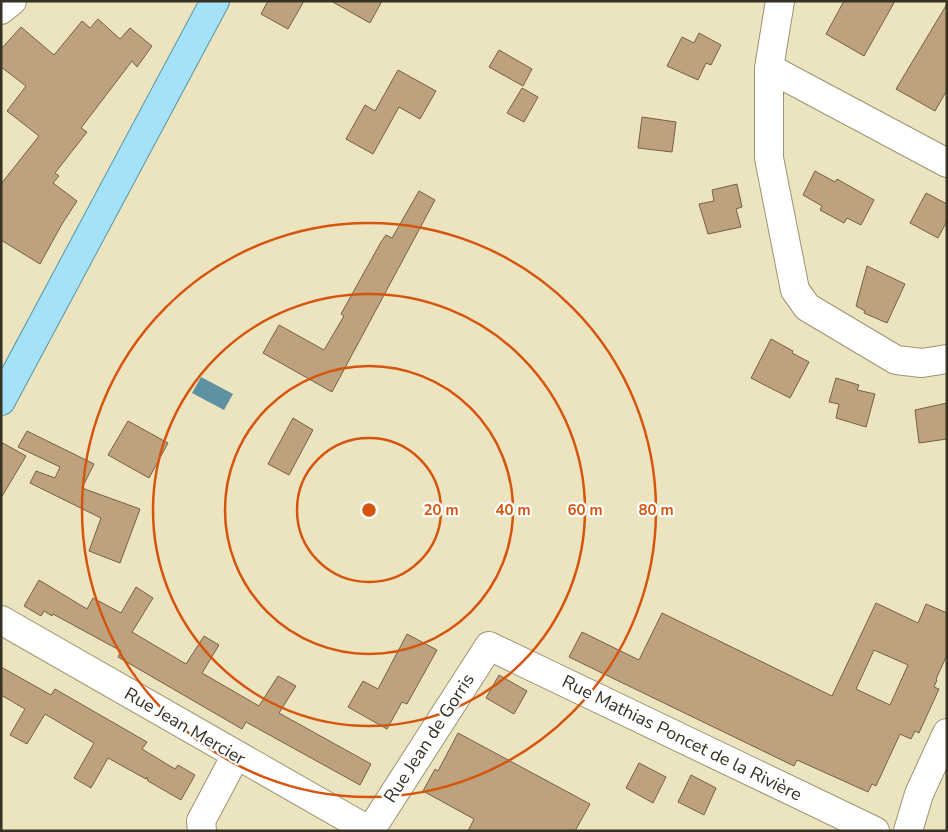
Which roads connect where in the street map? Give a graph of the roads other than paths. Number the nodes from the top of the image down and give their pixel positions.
1 (12, 1) edge
2 (215, 1) edge
3 (235, 1) edge
4 (780, 1) edge
5 (1, 10) edge
6 (770, 68) junction
7 (947, 163) edge
8 (103, 213) junction
9 (947, 359) edge
10 (1, 401) edge
11 (1, 620) edge
12 (489, 646) joint
13 (947, 733) edge
14 (236, 755) junction
15 (202, 831) edge
16 (370, 831) edge
17 (875, 831) edge
18 (908, 831) edge

1 - 5 street
2 - 8 main road
3 - 8 main road
4 - 6 street
6 - 7 street
6 - 9 street
8 - 10 main road
11 - 14 street, Rue Jean Mercier
12 - 16 street, Rue Jean de Gorris
12 - 17 street, Rue Mathias Poncet de la Rivière
13 - 18 street
14 - 15 street
14 - 16 street, Rue Jean Mercier

